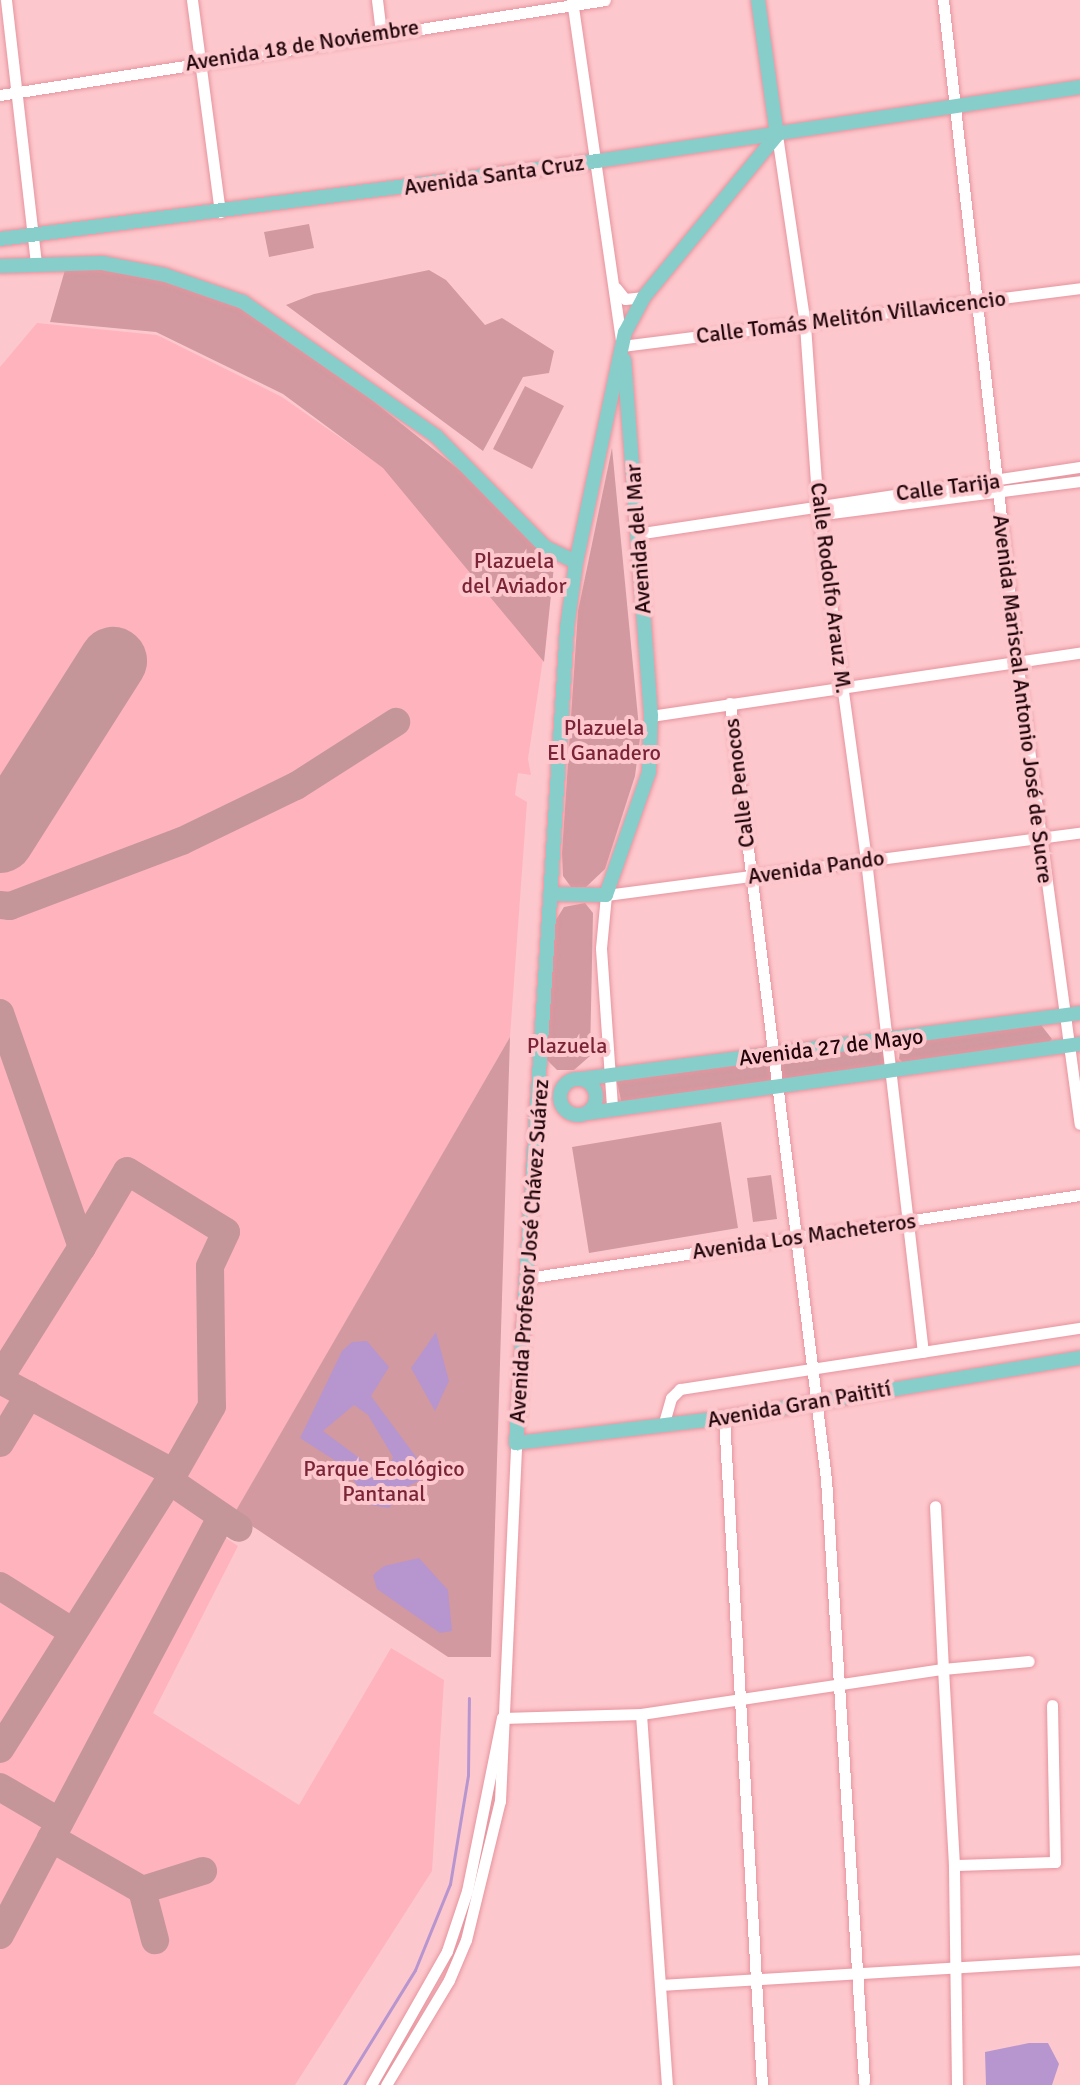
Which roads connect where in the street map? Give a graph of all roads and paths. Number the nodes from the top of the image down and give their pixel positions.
1 (6, 0) edge
2 (192, 0) edge
3 (377, 0) edge
4 (605, 0) edge
5 (758, 0) edge
6 (943, 0) edge
7 (572, 2) edge
8 (381, 33) junction
9 (199, 61) junction
10 (1080, 87) edge
11 (17, 93) junction
12 (0, 95) edge
13 (1080, 97) edge
14 (955, 108) junction
15 (777, 135) junction
16 (597, 161) junction
17 (220, 212) junction
18 (33, 234) junction
19 (0, 239) edge
20 (36, 262) junction
21 (0, 266) edge
22 (614, 284) junction
23 (1080, 288) edge
24 (644, 297) junction
25 (978, 301) junction
26 (805, 325) junction
27 (622, 346) junction
28 (603, 432) junction
29 (631, 437) junction
30 (1080, 467) edge
31 (1080, 481) edge
32 (997, 488) junction
33 (818, 509) junction
34 (636, 534) junction
35 (576, 562) junction
36 (1080, 653) edge
37 (1017, 660) junction
38 (843, 686) junction
39 (730, 703) junction
40 (651, 716) junction
41 (1080, 833) edge
42 (1039, 839) junction
43 (866, 860) junction
44 (750, 876) junction
45 (551, 894) junction
46 (606, 895) junction
47 (1074, 1014) edge
48 (887, 1040) junction
49 (1075, 1044) edge
50 (774, 1054) junction
51 (890, 1070) junction
52 (607, 1075) junction
53 (581, 1079) junction
54 (777, 1087) junction
55 (539, 1100) junction
56 (560, 1101) junction
57 (612, 1106) junction
58 (588, 1113) junction
59 (1080, 1124) edge
60 (1080, 1195) edge
61 (910, 1221) junction
62 (797, 1237) junction
63 (527, 1278) junction
64 (1080, 1328) edge
65 (923, 1352) junction
66 (1080, 1358) edge
67 (813, 1370) junction
68 (818, 1400) junction
69 (724, 1418) junction
70 (663, 1426) junction
71 (516, 1443) junction
72 (935, 1506) dead end
73 (1029, 1661) dead end
74 (943, 1669) junction
75 (840, 1685) junction
76 (737, 1700) junction
77 (1052, 1705) dead end
78 (641, 1714) junction
79 (502, 1718) junction
80 (954, 1865) junction
81 (1080, 1960) edge
82 (955, 1969) junction
83 (861, 1973) junction
84 (755, 1981) junction
85 (661, 1985) junction
86 (864, 2082) dead end
87 (371, 2085) edge
88 (386, 2085) edge
89 (667, 2085) edge
90 (762, 2085) edge
91 (957, 2085) edge

1 - 11 street
2 - 9 street
3 - 8 street
4 - 7 street, Avenida 18 de Noviembre
5 - 15 main road
6 - 14 street, Avenida Mariscal Antonio José de Sucre
7 - 8 street, Avenida 18 de Noviembre
7 - 16 street, Avenida del Mar
8 - 9 street, Avenida 18 de Noviembre
9 - 11 street, Avenida 18 de Noviembre
9 - 17 street
10 - 14 main road, Avenida Santa Cruz
11 - 12 street, Avenida 18 de Noviembre
11 - 18 street
13 - 14 main road, Avenida Santa Cruz
14 - 15 main road, Avenida Santa Cruz
14 - 25 street, Avenida Mariscal Antonio José de Sucre
15 - 16 main road, Avenida Santa Cruz
15 - 24 main road, Avenida Profesor José Chávez Suárez
15 - 26 street, Calle Rodolfo Arauz M.
16 - 17 main road, Avenida Santa Cruz
16 - 22 street, Avenida del Mar
17 - 18 main road, Avenida Santa Cruz
18 - 19 main road, Avenida Santa Cruz
18 - 20 street
20 - 21 main road
20 - 35 main road
22 - 24 street
22 - 27 street, Avenida del Mar
23 - 25 street, Calle Tomás Melitón Villavicencio
24 - 27 main road, Avenida Profesor José Chávez Suárez
25 - 26 street, Calle Tomás Melitón Villavicencio
25 - 32 street, Avenida Mariscal Antonio José de Sucre
26 - 27 street, Calle Tomás Melitón Villavicencio
26 - 33 street, Calle Rodolfo Arauz M.
27 - 28 main road, Avenida Profesor José Chávez Suárez
27 - 29 main road, Avenida del Mar
28 - 29 main road
28 - 35 main road, Avenida Profesor José Chávez Suárez
29 - 34 main road, Avenida del Mar
30 - 32 street, Calle Tarija
31 - 32 street, Calle Tarija
32 - 33 street, Calle Tarija
32 - 37 street, Avenida Mariscal Antonio José de Sucre
33 - 34 street, Calle Tarija
33 - 38 street, Calle Rodolfo Arauz M.
34 - 40 main road, Avenida del Mar
35 - 45 main road, Avenida Profesor José Chávez Suárez
36 - 37 street
37 - 38 street
37 - 42 street, Avenida Mariscal Antonio José de Sucre
38 - 39 street
38 - 43 street, Calle Rodolfo Arauz M.
39 - 40 street
39 - 44 street, Calle Penocos
40 - 46 main road, Avenida del Mar
41 - 42 street, Avenida Pando
42 - 43 street, Avenida Pando
42 - 47 street, Avenida Mariscal Antonio José de Sucre
43 - 44 street, Avenida Pando
43 - 48 street, Calle Rodolfo Arauz M.
44 - 46 street, Avenida Pando
44 - 50 street, Calle Penocos
45 - 46 main road, Avenida Pando
45 - 55 main road, Avenida Profesor José Chávez Suárez
46 - 52 street, Avenida del Mar
47 - 48 main road, Avenida 27 de Mayo
47 - 49 street, Avenida Mariscal Antonio José de Sucre
48 - 50 main road, Avenida 27 de Mayo
48 - 51 street, Calle Rodolfo Arauz M.
49 - 51 main road, Avenida 27 de Mayo
49 - 59 street, Avenida Mariscal Antonio José de Sucre
50 - 52 main road, Avenida 27 de Mayo
50 - 54 street, Calle Penocos
51 - 54 main road, Avenida 27 de Mayo
51 - 61 street, Calle Rodolfo Arauz M.
52 - 53 main road, Avenida 27 de Mayo
52 - 57 street, Avenida del Mar
53 - 56 main road
53 - 58 main road
54 - 57 main road, Avenida 27 de Mayo
54 - 62 street, Calle Penocos
55 - 56 main road
55 - 63 main road, Avenida Profesor José Chávez Suárez
56 - 58 main road
57 - 58 main road, Avenida 27 de Mayo
60 - 61 street, Avenida Los Macheteros
61 - 62 street, Avenida Los Macheteros
61 - 65 street, Calle Rodolfo Arauz M.
62 - 63 street, Avenida Los Macheteros
62 - 67 street, Calle Penocos
63 - 71 main road, Avenida Profesor José Chávez Suárez
64 - 65 street
65 - 67 street
66 - 68 main road, Avenida Gran Paitití
67 - 68 street, Calle Penocos
67 - 70 street
68 - 69 main road, Avenida Gran Paitití
68 - 75 street, Calle Penocos
69 - 70 main road, Avenida Gran Paitití
69 - 76 street
70 - 71 main road, Avenida Gran Paitití
71 - 79 street
72 - 74 street
73 - 74 street
74 - 75 street
74 - 80 street
75 - 76 street
75 - 83 street, Calle Penocos
76 - 78 street
76 - 84 street
77 - 80 street
78 - 79 street
78 - 85 street
79 - 87 street
79 - 88 street
80 - 82 street
81 - 82 street
82 - 83 street
82 - 91 street
83 - 84 street
83 - 86 street, Calle Penocos
84 - 85 street
84 - 90 street
85 - 89 street

